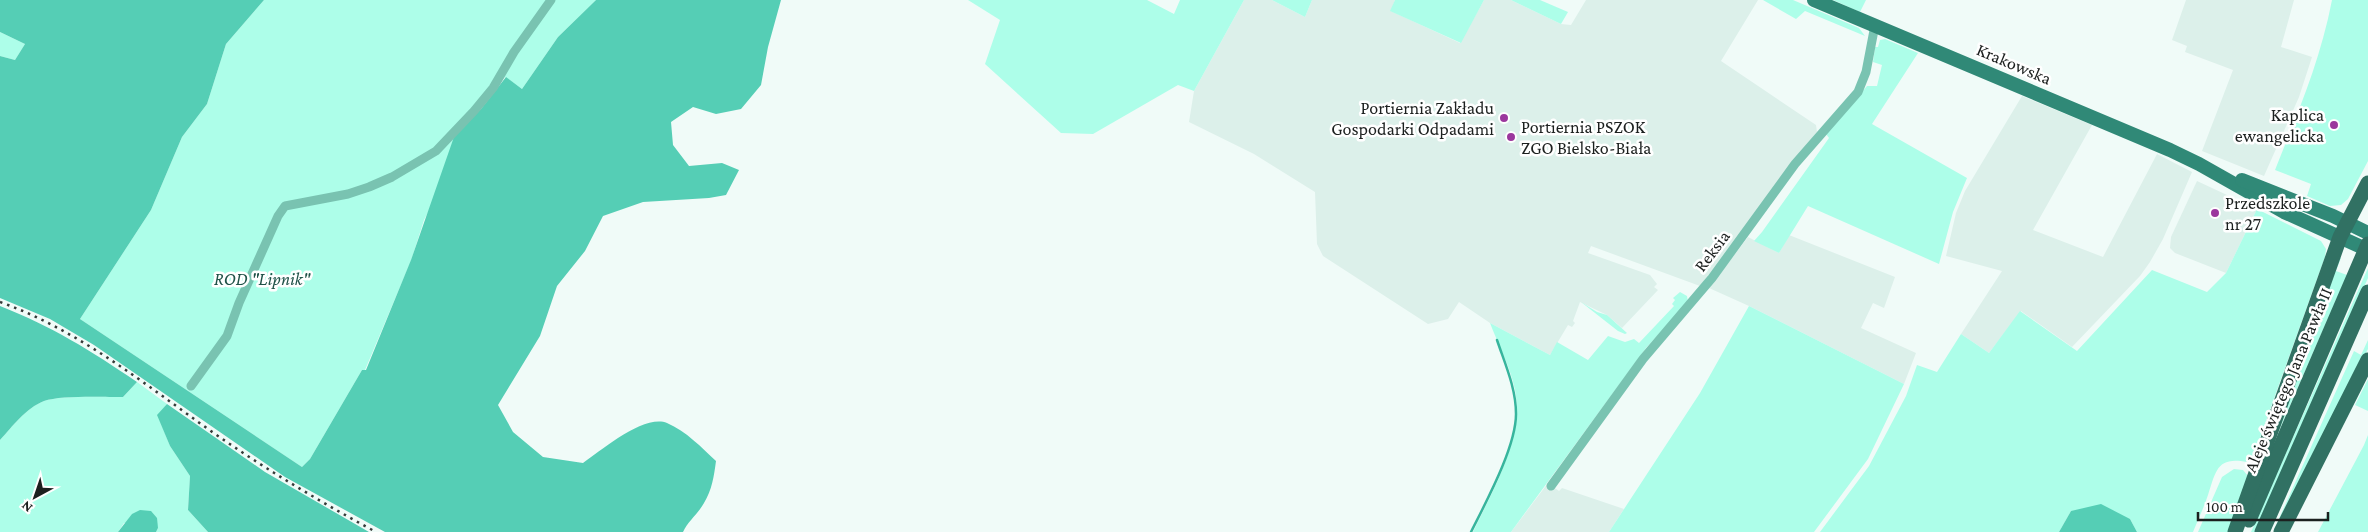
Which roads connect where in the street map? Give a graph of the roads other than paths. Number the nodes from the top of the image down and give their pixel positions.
1 (551, 0) edge
2 (1814, 0) edge
3 (1875, 25) junction
4 (2199, 164) junction
5 (2368, 183) edge
6 (2347, 223) junction
7 (2340, 237) junction
8 (2365, 240) edge
9 (2368, 292) edge
10 (2368, 360) edge
11 (191, 386) dead end
12 (1551, 486) dead end
13 (2235, 532) edge
14 (2243, 532) edge
15 (2262, 532) edge
16 (2281, 532) edge

1 - 11 street
2 - 3 main road, Krakowska
3 - 4 main road, Krakowska
3 - 12 street, Reksia
4 - 6 main road, Krakowska
4 - 7 main road, Krakowska
5 - 6 highway
6 - 7 highway
6 - 8 main road, Krakowska
7 - 8 main road, Krakowska
7 - 13 highway
8 - 14 highway, Aleje świętego Jana Pawła II
9 - 15 highway, Aleje świętego Jana Pawła II
10 - 16 highway

